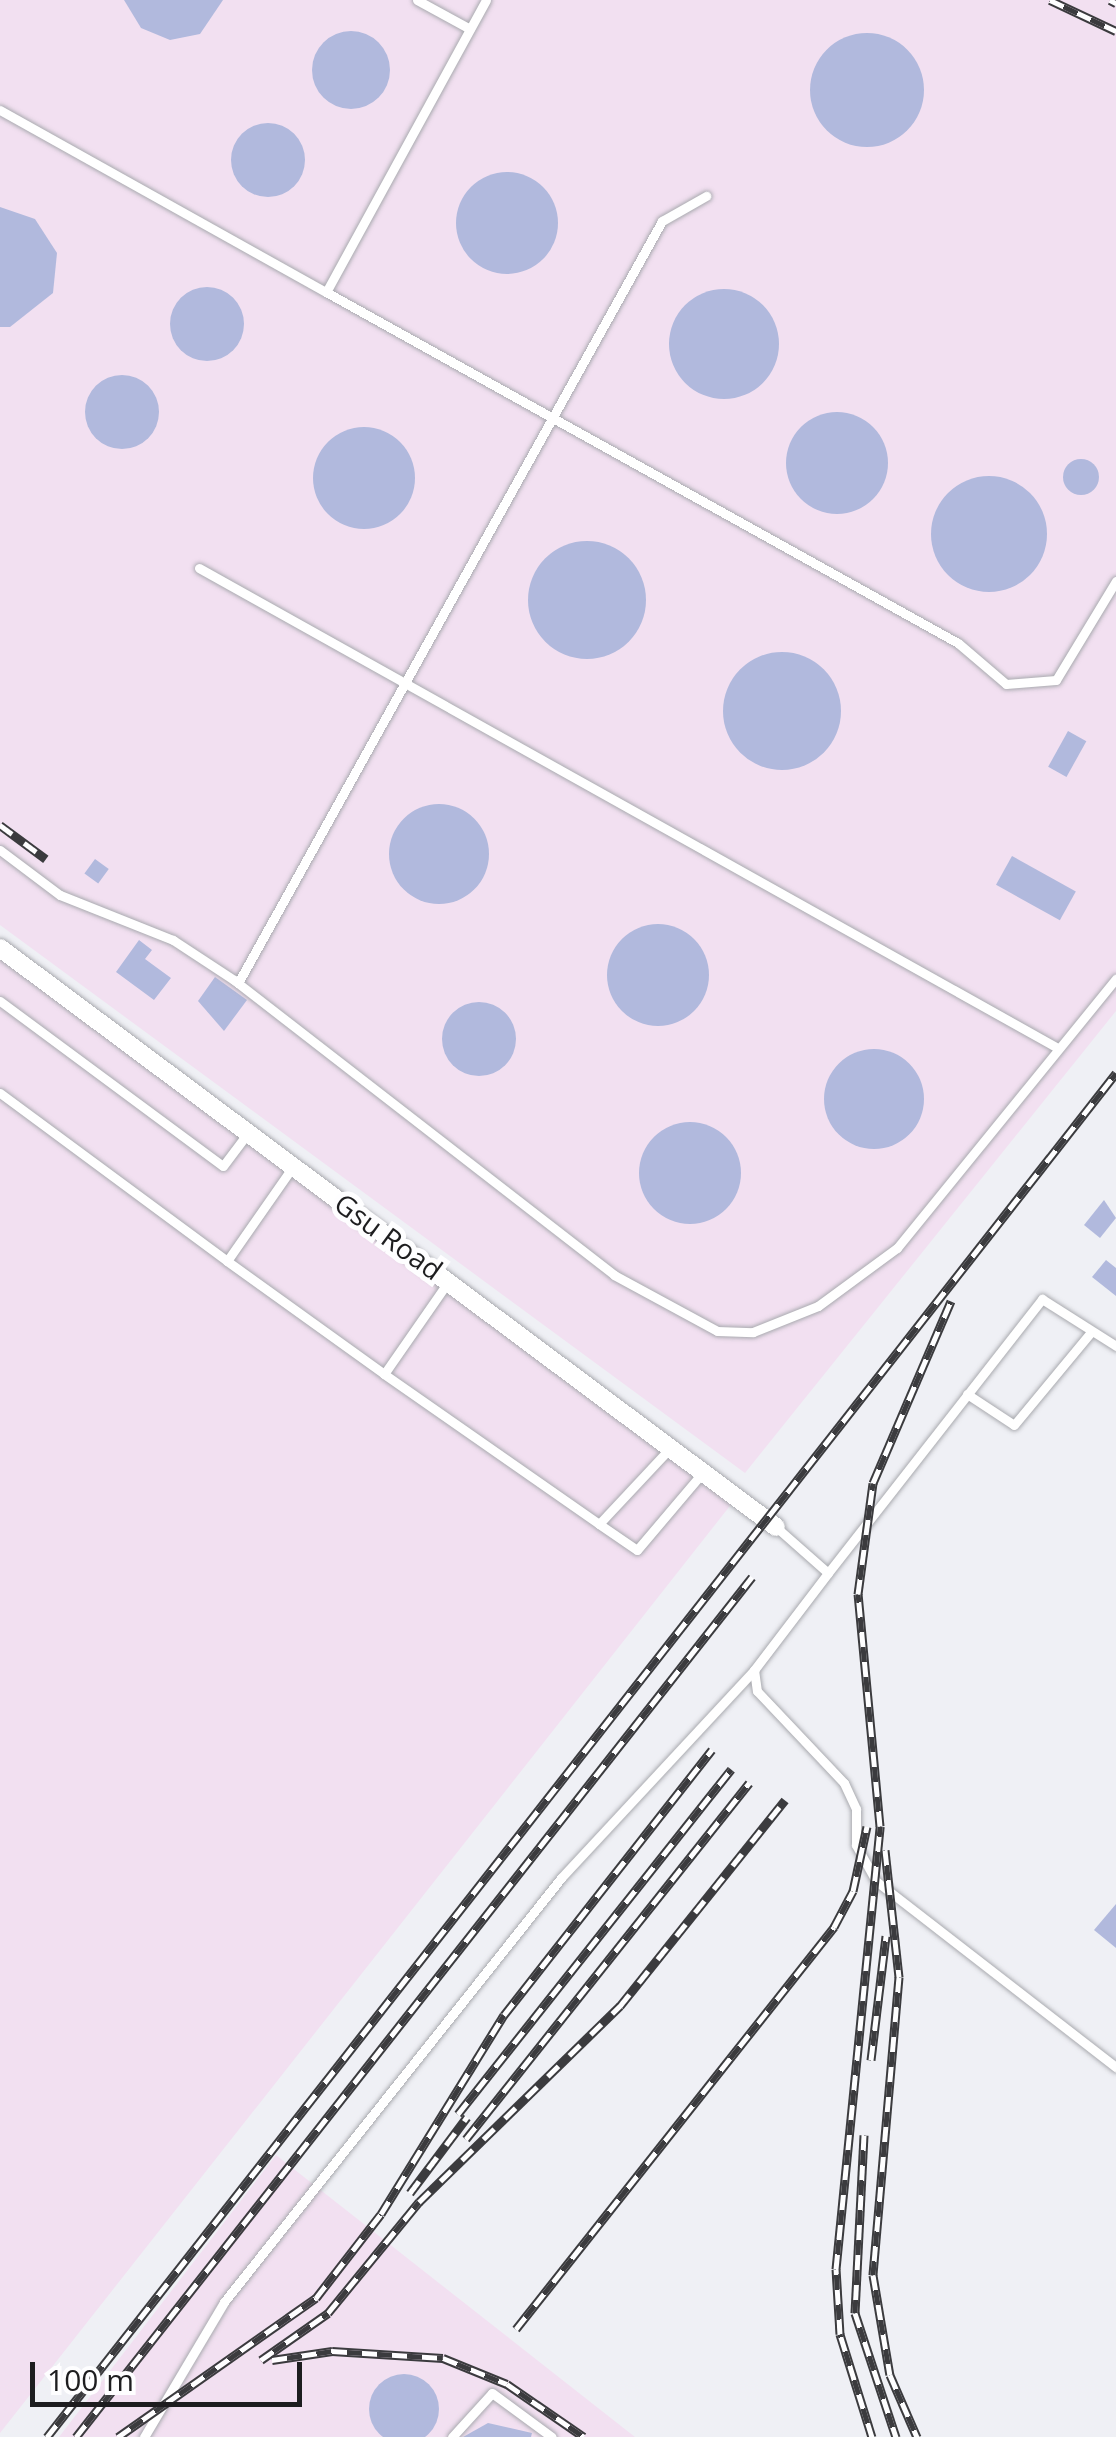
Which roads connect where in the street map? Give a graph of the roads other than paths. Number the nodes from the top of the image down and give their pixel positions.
1 (417, 0) edge
2 (486, 0) edge
3 (470, 29) junction
4 (0, 110) edge
5 (706, 196) dead end
6 (326, 292) junction
7 (554, 418) junction
8 (199, 568) dead end
9 (1116, 581) edge
10 (407, 684) junction
11 (0, 850) edge
12 (1, 951) edge
13 (1116, 980) edge
14 (238, 983) junction
15 (0, 1002) edge
16 (1058, 1048) junction
17 (0, 1093) edge
18 (249, 1132) junction
19 (294, 1166) junction
20 (227, 1262) junction
21 (450, 1280) junction
22 (1091, 1332) junction
23 (1116, 1346) edge
24 (384, 1374) junction
25 (968, 1394) junction
26 (673, 1446) junction
27 (706, 1469) junction
28 (599, 1524) junction
29 (776, 1527) joint
30 (828, 1573) junction
31 (754, 1670) junction
32 (1116, 2067) edge
33 (144, 2437) edge
34 (452, 2437) edge
35 (552, 2437) edge

1 - 3 lane
2 - 3 lane
3 - 6 lane
4 - 6 lane
5 - 7 lane
6 - 7 lane
7 - 9 lane
7 - 10 lane
8 - 10 lane
10 - 14 lane
10 - 16 lane
11 - 14 lane
12 - 18 street, Gsu Road
13 - 16 lane
14 - 16 lane
15 - 18 lane
17 - 20 lane
18 - 19 street, Gsu Road
19 - 20 lane
19 - 21 street, Gsu Road
20 - 24 lane
21 - 24 lane
21 - 26 street, Gsu Road
22 - 23 lane
22 - 25 lane
22 - 25 lane
24 - 28 lane
25 - 30 lane
26 - 27 street, Gsu Road
26 - 28 lane
27 - 28 lane
27 - 29 street, Gsu Road
29 - 30 lane
30 - 31 lane
31 - 32 lane
31 - 33 lane
34 - 35 lane

